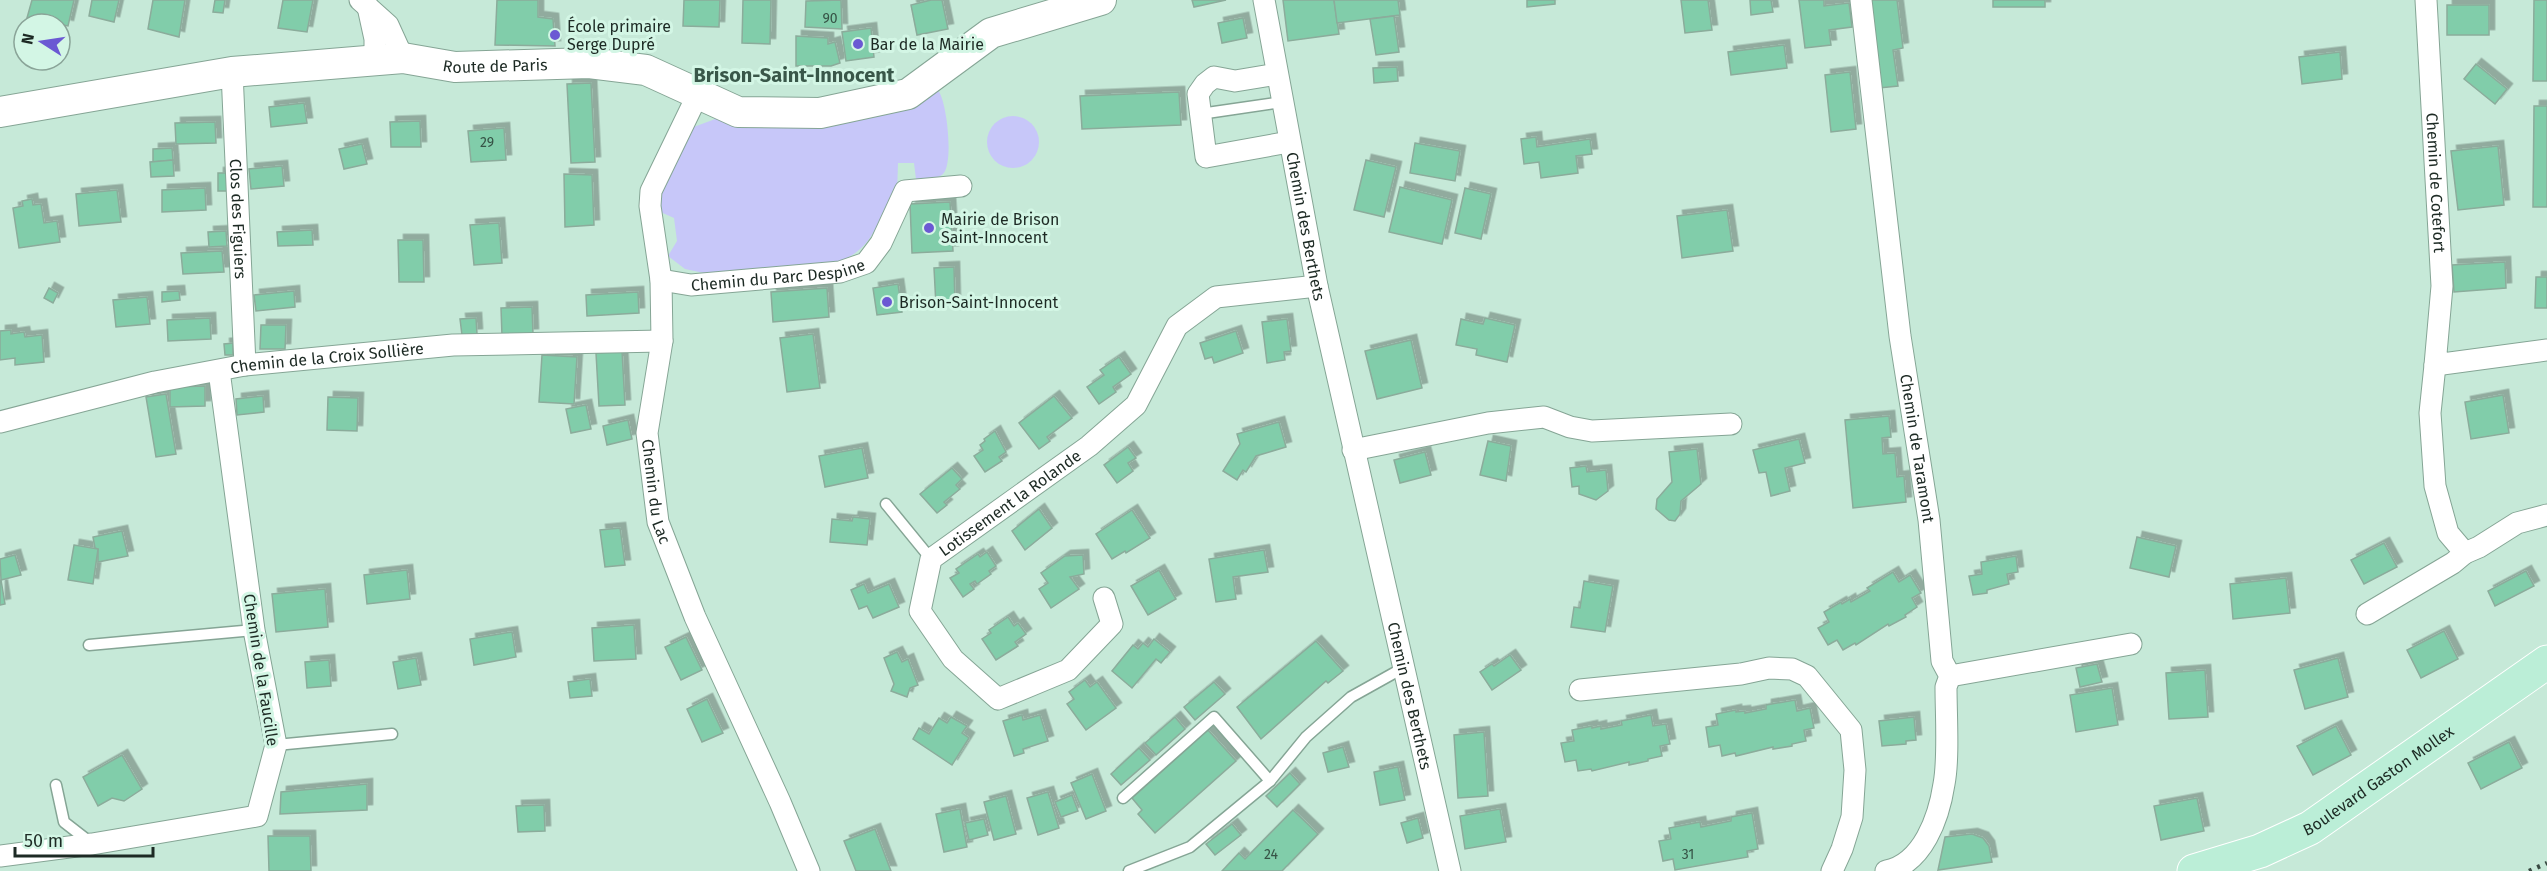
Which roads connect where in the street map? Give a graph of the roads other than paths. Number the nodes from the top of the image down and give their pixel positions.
1 (1101, 0) edge
2 (1264, 0) edge
3 (1861, 0) edge
4 (2426, 0) edge
5 (364, 4) edge
6 (1032, 9) edge
7 (389, 58) junction
8 (232, 72) junction
9 (1277, 74) junction
10 (698, 93) junction
11 (1282, 102) junction
12 (0, 112) edge
13 (1200, 114) junction
14 (1289, 142) junction
15 (961, 186) dead end
16 (661, 280) junction
17 (1317, 285) junction
18 (662, 341) junction
19 (2547, 350) edge
20 (245, 365) junction
21 (2434, 365) junction
22 (219, 371) junction
23 (0, 422) edge
24 (1731, 424) dead end
25 (1353, 450) junction
26 (886, 504) dead end
27 (2547, 515) edge
28 (2465, 553) junction
29 (931, 559) junction
30 (1104, 598) dead end
31 (2367, 614) dead end
32 (254, 630) junction
33 (2131, 644) dead end
34 (89, 645) dead end
35 (2547, 662) edge
36 (1403, 668) junction
37 (1950, 676) junction
38 (1580, 690) dead end
39 (392, 734) dead end
40 (276, 745) junction
41 (1270, 781) junction
42 (56, 785) dead end
43 (1123, 798) dead end
44 (92, 844) junction
45 (0, 856) edge
46 (809, 871) edge
47 (1129, 871) edge
48 (1450, 871) edge
49 (1832, 871) edge
50 (1886, 871) edge
51 (2194, 871) edge

1 - 6 street, Route de Paris
2 - 9 street, Chemin des Berthets
3 - 37 street, Chemin de Taramont
4 - 21 street, Chemin de Cotefort
5 - 7 street
5 - 7 street
6 - 10 street, Route de Paris
7 - 8 street, Route de Paris
7 - 10 street, Route de Paris
8 - 12 street, Route de Paris
8 - 20 street, Clos des Figuiers
9 - 11 street, Chemin des Berthets
9 - 13 street
10 - 16 street, Chemin du Lac
11 - 13 lane
11 - 14 street, Chemin des Berthets
13 - 14 street
14 - 17 street, Chemin des Berthets
15 - 16 street, Chemin du Parc Despine
16 - 18 street, Chemin du Lac
17 - 25 street, Chemin des Berthets
17 - 29 street, Lotissement la Rolande
18 - 20 street, Chemin de la Croix Sollière
18 - 46 street, Chemin du Lac
19 - 21 street
20 - 22 street, Chemin de la Croix Sollière
21 - 28 street, Chemin de Cotefort
22 - 23 street, Chemin de la Croix Sollière
22 - 32 street, Chemin de la Faucille
24 - 25 street
25 - 36 street, Chemin des Berthets
26 - 29 lane
27 - 28 street
28 - 31 street
29 - 30 street, Lotissement la Rolande
32 - 34 lane
32 - 40 street, Chemin de la Faucille
33 - 37 street
35 - 51 main road, Boulevard Gaston Mollex
36 - 41 lane
36 - 48 street, Chemin des Berthets
37 - 50 street, Chemin de Taramont
38 - 49 street
39 - 40 lane
40 - 44 street, Chemin de la Faucille
41 - 43 lane
41 - 47 lane
42 - 44 lane
44 - 45 street, Chemin de la Faucille

